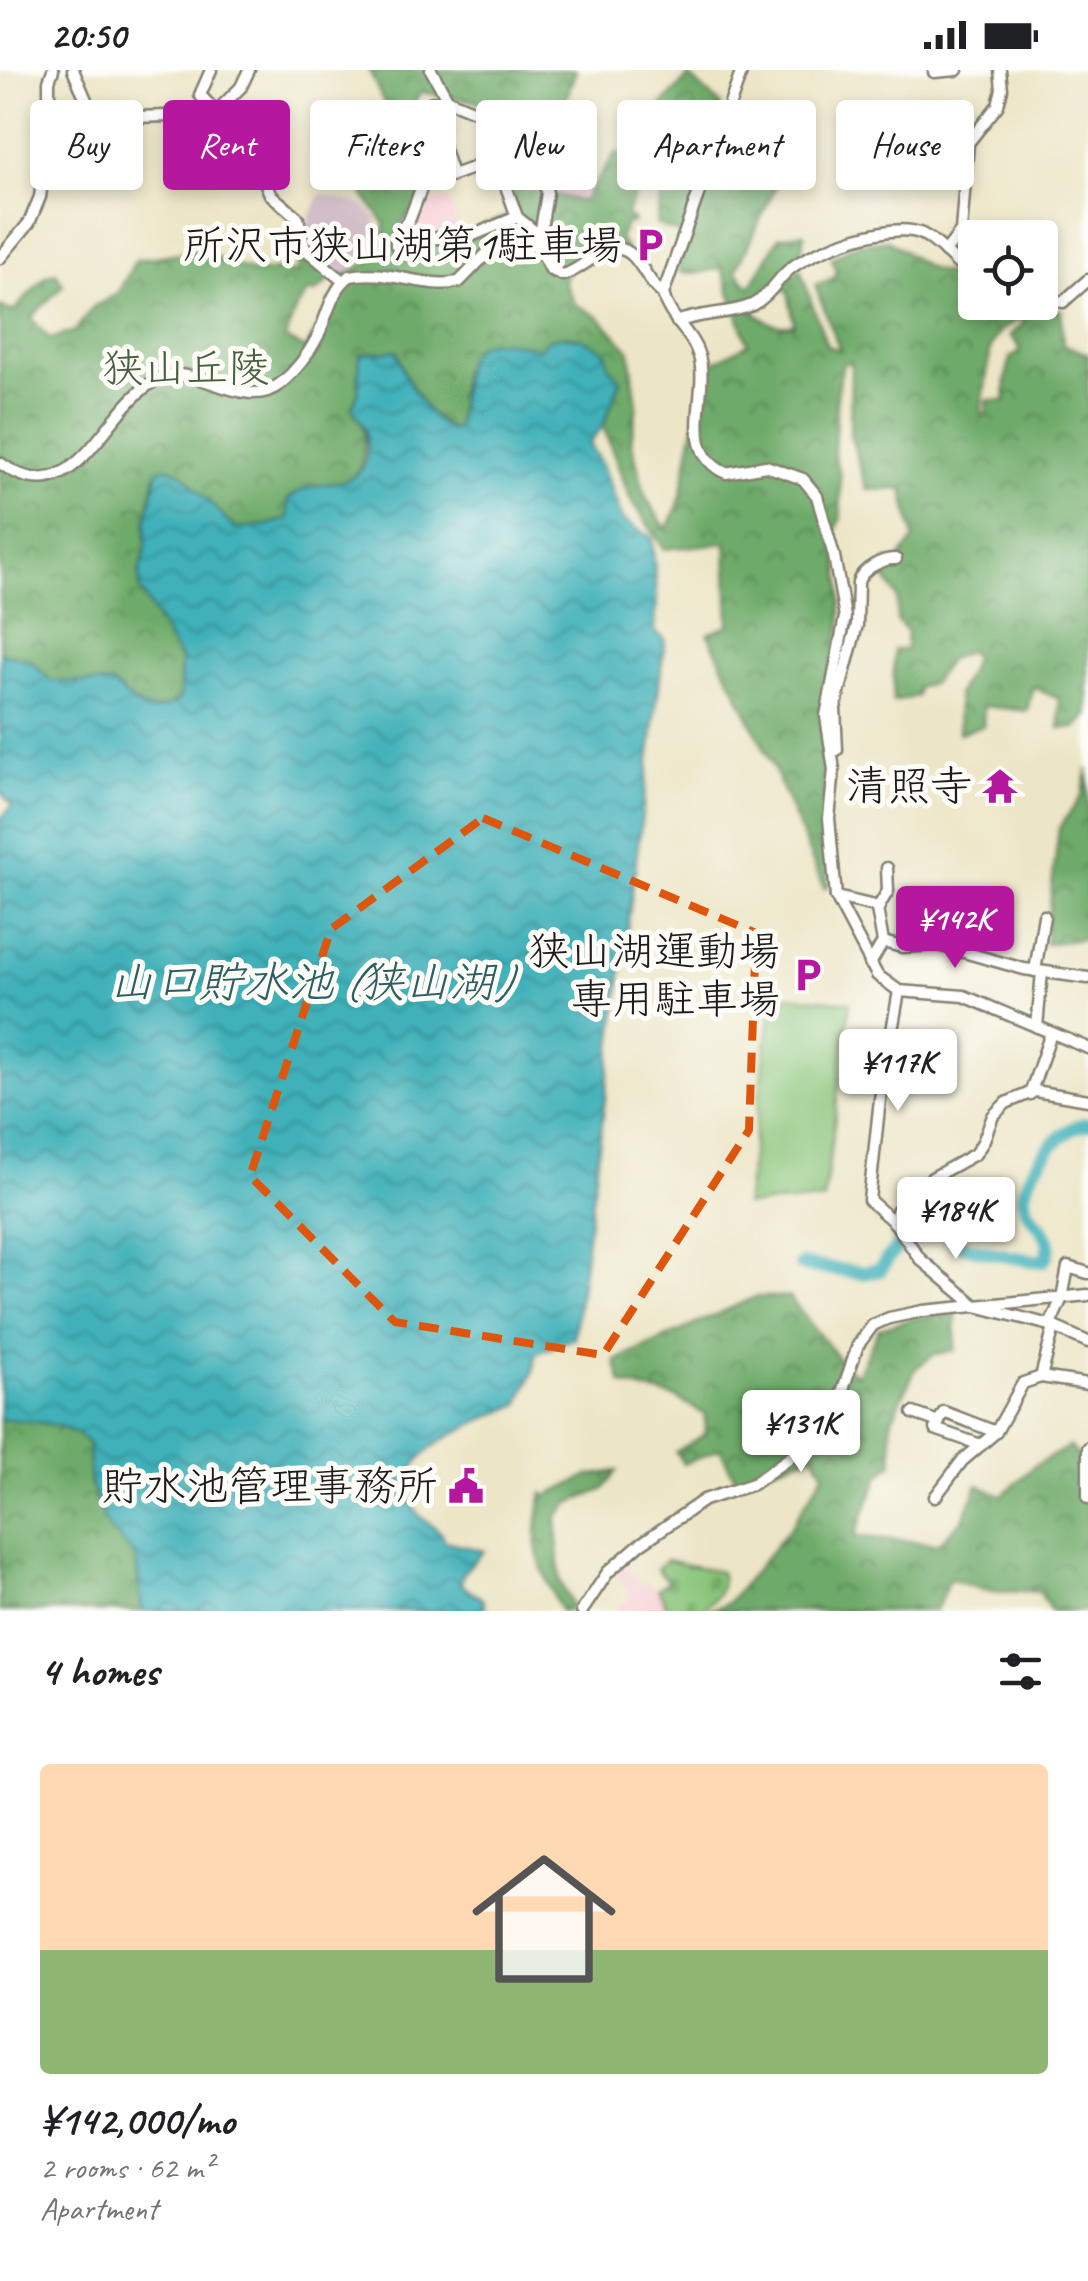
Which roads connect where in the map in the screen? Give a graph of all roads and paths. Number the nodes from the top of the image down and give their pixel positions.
1 (53, 70) edge
2 (72, 70) edge
3 (212, 70) edge
4 (249, 70) edge
5 (431, 70) edge
6 (742, 70) edge
7 (957, 70) edge
8 (1000, 70) edge
9 (934, 72) edge
10 (49, 100) edge
11 (205, 100) edge
12 (228, 100) edge
13 (448, 100) edge
14 (163, 116) edge
15 (39, 190) edge
16 (268, 190) edge
17 (420, 190) edge
18 (508, 190) edge
19 (545, 190) edge
20 (517, 217) junction
21 (538, 241) junction
22 (944, 252) junction
23 (0, 258) edge
24 (958, 264) edge
25 (1088, 280) edge
26 (343, 281) junction
27 (663, 294) junction
28 (1058, 301) edge
29 (677, 322) junction
30 (0, 463) edge
31 (896, 559) dead end
32 (832, 757) junction
33 (887, 868) dead end
34 (836, 897) junction
35 (878, 908) junction
36 (1044, 916) dead end
37 (883, 942) junction
38 (870, 964) junction
39 (1038, 972) junction
40 (1088, 978) edge
41 (899, 991) junction
42 (1037, 1028) junction
43 (1051, 1034) junction
44 (1088, 1048) edge
45 (1030, 1094) junction
46 (1088, 1100) edge
47 (895, 1223) junction
48 (1088, 1274) edge
49 (1088, 1296) edge
50 (1062, 1298) junction
51 (976, 1306) junction
52 (1052, 1326) junction
53 (1088, 1342) edge
54 (1041, 1377) junction
55 (1088, 1384) edge
56 (913, 1414) dead end
57 (938, 1422) junction
58 (996, 1432) junction
59 (980, 1445) junction
60 (1088, 1448) edge
61 (935, 1497) dead end
62 (1088, 1498) edge
63 (582, 1611) edge

1 - 10 street
2 - 14 street
3 - 11 street
4 - 12 street
5 - 13 street
6 - 27 street
7 - 9 street
8 - 22 street
15 - 23 street
16 - 26 street
17 - 20 street
18 - 20 street
19 - 21 street
20 - 21 street
21 - 26 street
21 - 27 street
22 - 24 street
22 - 29 street
25 - 28 street
26 - 30 street
27 - 29 street
29 - 32 street
31 - 32 street
32 - 34 street
33 - 35 street
34 - 35 street
34 - 38 street
35 - 37 street
36 - 39 street
37 - 38 street
37 - 39 street
38 - 41 street
39 - 40 street
39 - 42 street
41 - 42 street
41 - 47 street
42 - 43 street
43 - 44 street
43 - 45 street
45 - 46 street
45 - 47 street
47 - 51 street
48 - 50 street
49 - 50 street
50 - 51 street
50 - 52 street
51 - 52 street
51 - 63 street
52 - 53 street
52 - 54 street
54 - 55 street
54 - 58 street
56 - 57 street
57 - 58 street
57 - 59 street
58 - 59 street
59 - 61 street
60 - 62 street

